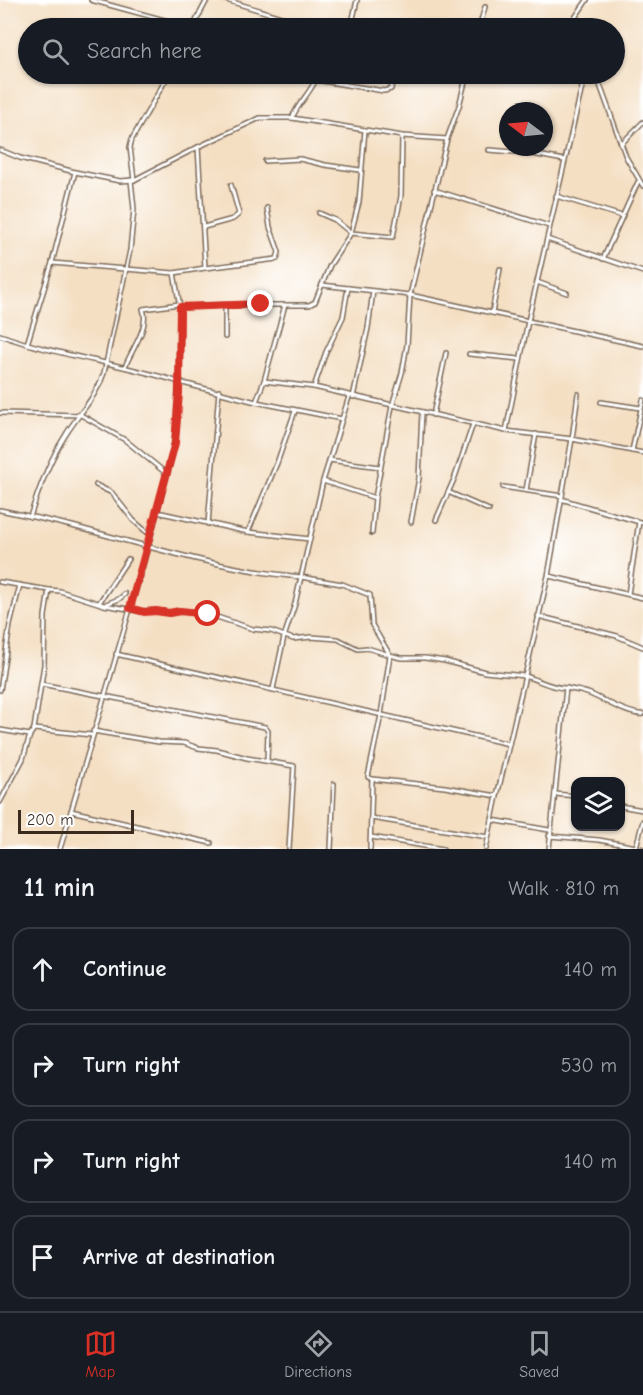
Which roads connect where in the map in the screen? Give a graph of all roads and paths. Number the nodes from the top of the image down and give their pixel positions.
1 (90, 0) edge
2 (207, 0) edge
3 (226, 0) edge
4 (357, 0) edge
5 (587, 0) edge
6 (485, 7) dead end
7 (156, 18) edge
8 (198, 18) edge
9 (284, 18) edge
10 (353, 18) edge
11 (482, 18) edge
12 (575, 18) edge
13 (163, 84) edge
14 (315, 84) edge
15 (339, 84) edge
16 (392, 84) edge
17 (464, 84) edge
18 (583, 84) edge
19 (600, 84) edge
20 (292, 118) junction
21 (643, 122) edge
22 (365, 130) junction
23 (402, 136) junction
24 (447, 139) junction
25 (621, 144) junction
26 (198, 147) junction
27 (0, 150) edge
28 (489, 150) dead end
29 (564, 160) junction
30 (266, 161) dead end
31 (360, 170) junction
32 (75, 171) junction
33 (132, 180) junction
34 (639, 181) junction
35 (231, 185) dead end
36 (643, 186) edge
37 (434, 190) junction
38 (556, 196) junction
39 (267, 208) dead end
40 (319, 213) dead end
41 (622, 216) junction
42 (550, 226) junction
43 (204, 227) junction
44 (351, 233) junction
45 (547, 239) junction
46 (603, 259) junction
47 (52, 263) junction
48 (205, 268) junction
49 (500, 269) dead end
50 (125, 271) junction
51 (643, 272) edge
52 (174, 273) junction
53 (537, 282) junction
54 (322, 285) junction
55 (348, 288) junction
56 (373, 291) junction
57 (567, 293) dead end
58 (410, 295) junction
59 (225, 305) junction
60 (285, 305) junction
61 (180, 306) junction
62 (492, 313) junction
63 (528, 321) junction
64 (0, 335) edge
65 (225, 337) dead end
66 (27, 344) junction
67 (643, 346) edge
68 (446, 354) dead end
69 (469, 354) dead end
70 (520, 359) junction
71 (106, 363) junction
72 (125, 367) junction
73 (264, 381) junction
74 (179, 382) junction
75 (314, 387) junction
76 (219, 392) junction
77 (578, 394) dead end
78 (351, 397) junction
79 (643, 400) edge
80 (256, 402) junction
81 (601, 402) dead end
82 (392, 406) junction
83 (641, 408) junction
84 (295, 411) junction
85 (422, 412) junction
86 (0, 413) edge
87 (81, 415) junction
88 (433, 415) junction
89 (342, 419) junction
90 (473, 424) junction
91 (506, 431) junction
92 (536, 434) junction
93 (572, 439) junction
94 (632, 452) junction
95 (643, 453) edge
96 (329, 460) junction
97 (381, 467) junction
98 (167, 474) junction
99 (322, 481) junction
100 (96, 485) dead end
101 (503, 487) dead end
102 (526, 490) junction
103 (448, 492) junction
104 (375, 498) junction
105 (561, 498) junction
106 (0, 510) edge
107 (489, 510) dead end
108 (157, 512) junction
109 (30, 517) junction
110 (436, 520) dead end
111 (411, 522) dead end
112 (641, 523) edge
113 (208, 524) junction
114 (248, 532) junction
115 (372, 534) dead end
116 (150, 535) junction
117 (310, 539) junction
118 (147, 548) junction
119 (128, 559) dead end
120 (548, 576) junction
121 (301, 577) junction
122 (0, 582) edge
123 (20, 585) junction
124 (49, 590) junction
125 (125, 594) dead end
126 (628, 594) junction
127 (643, 598) edge
128 (99, 603) junction
129 (104, 605) junction
130 (130, 608) junction
131 (538, 616) junction
132 (284, 637) junction
133 (643, 647) edge
134 (116, 654) junction
135 (390, 655) junction
136 (525, 676) junction
137 (41, 684) junction
138 (273, 688) junction
139 (566, 688) junction
140 (0, 690) edge
141 (104, 697) junction
142 (643, 714) edge
143 (381, 716) junction
144 (34, 729) junction
145 (0, 730) edge
146 (93, 733) junction
147 (30, 735) junction
148 (509, 744) junction
149 (267, 761) junction
150 (372, 779) junction
151 (334, 784) dead end
152 (555, 794) junction
153 (497, 796) junction
154 (571, 796) edge
155 (0, 802) edge
156 (625, 807) edge
157 (643, 810) edge
158 (71, 811) junction
159 (371, 818) junction
160 (492, 820) junction
161 (643, 821) edge
162 (550, 830) junction
163 (549, 836) junction
164 (371, 837) junction
165 (488, 837) junction
166 (211, 843) dead end
167 (636, 847) junction
168 (60, 849) edge
169 (289, 849) edge
170 (331, 849) edge
171 (370, 849) edge
172 (442, 849) edge
173 (486, 849) edge
174 (549, 849) edge
175 (643, 849) edge

1 - 7 street
2 - 8 street
3 - 9 street
4 - 10 street
5 - 12 street
6 - 11 street
13 - 33 street
14 - 20 street
15 - 16 street
17 - 24 street
18 - 29 street
19 - 25 street
20 - 22 street
20 - 26 street
21 - 25 street
22 - 23 street
22 - 31 street
23 - 24 street
23 - 44 street
24 - 37 street
25 - 34 street
26 - 33 street
26 - 43 street
27 - 32 street
28 - 29 street
29 - 38 street
30 - 31 street
31 - 44 street
32 - 33 street
32 - 47 street
33 - 50 street
34 - 36 street
34 - 41 street
35 - 43 street
37 - 42 street
37 - 58 street
38 - 41 street
38 - 42 street
39 - 48 street
40 - 44 street
41 - 46 street
42 - 45 street
43 - 48 street
44 - 54 street
45 - 46 street
45 - 53 street
46 - 51 street
47 - 50 street
47 - 66 street
48 - 52 street
49 - 62 street
50 - 52 street
50 - 71 street
52 - 61 street
53 - 57 street
53 - 63 street
54 - 55 street
54 - 60 street
55 - 56 street
55 - 75 street
56 - 58 street
56 - 78 street
58 - 62 street
58 - 82 street
59 - 60 street
59 - 61 street
59 - 65 street
60 - 73 street
61 - 72 street
61 - 74 street
62 - 63 street
63 - 67 street
63 - 70 street
64 - 66 street
66 - 71 street
68 - 88 street
69 - 70 street
70 - 91 street
71 - 72 street
71 - 87 street
72 - 74 street
73 - 75 street
73 - 80 street
74 - 76 street
74 - 98 street
75 - 78 street
76 - 80 street
76 - 113 street
77 - 93 street
78 - 82 street
78 - 89 street
79 - 83 street
80 - 84 street
81 - 83 street
82 - 85 street
82 - 97 street
83 - 94 street
84 - 89 street
84 - 114 street
85 - 88 street
85 - 111 street
86 - 87 street
87 - 98 street
87 - 109 street
88 - 90 street
89 - 96 street
90 - 91 street
90 - 103 street
91 - 92 street
92 - 93 street
92 - 102 street
93 - 94 street
93 - 105 street
94 - 95 street
96 - 97 street
96 - 99 street
97 - 104 street
98 - 108 street
99 - 104 street
99 - 117 street
100 - 116 street
101 - 102 street
102 - 105 street
103 - 107 street
103 - 110 street
104 - 115 street
105 - 112 street
105 - 120 street
106 - 109 street
108 - 113 street
108 - 116 street
109 - 118 street
112 - 126 street
113 - 114 street
114 - 117 street
116 - 118 street
117 - 121 street
118 - 121 street
118 - 130 street
119 - 128 street
120 - 126 street
120 - 131 street
121 - 132 street
121 - 135 street
122 - 123 street
123 - 124 street
123 - 140 street
124 - 128 street
124 - 137 street
125 - 129 street
126 - 127 street
128 - 129 street
129 - 130 street
130 - 132 street
130 - 134 street
131 - 133 street
131 - 136 street
132 - 135 street
132 - 138 street
134 - 138 street
134 - 141 street
135 - 136 street
135 - 143 street
136 - 139 street
136 - 148 street
137 - 141 street
137 - 144 street
138 - 143 street
139 - 142 street
139 - 152 street
141 - 146 street
141 - 149 street
143 - 148 street
143 - 150 street
144 - 146 street
144 - 147 street
145 - 147 street
146 - 149 street
146 - 158 street
147 - 155 street
148 - 153 street
149 - 169 street
150 - 153 street
150 - 159 street
151 - 170 street
152 - 154 street
152 - 162 street
153 - 160 street
156 - 157 street
158 - 166 street
158 - 168 street
159 - 164 street
159 - 165 street
160 - 162 street
160 - 165 street
161 - 167 street
162 - 163 street
163 - 167 street
163 - 174 street
164 - 171 street
164 - 172 street
165 - 173 street
167 - 175 street

